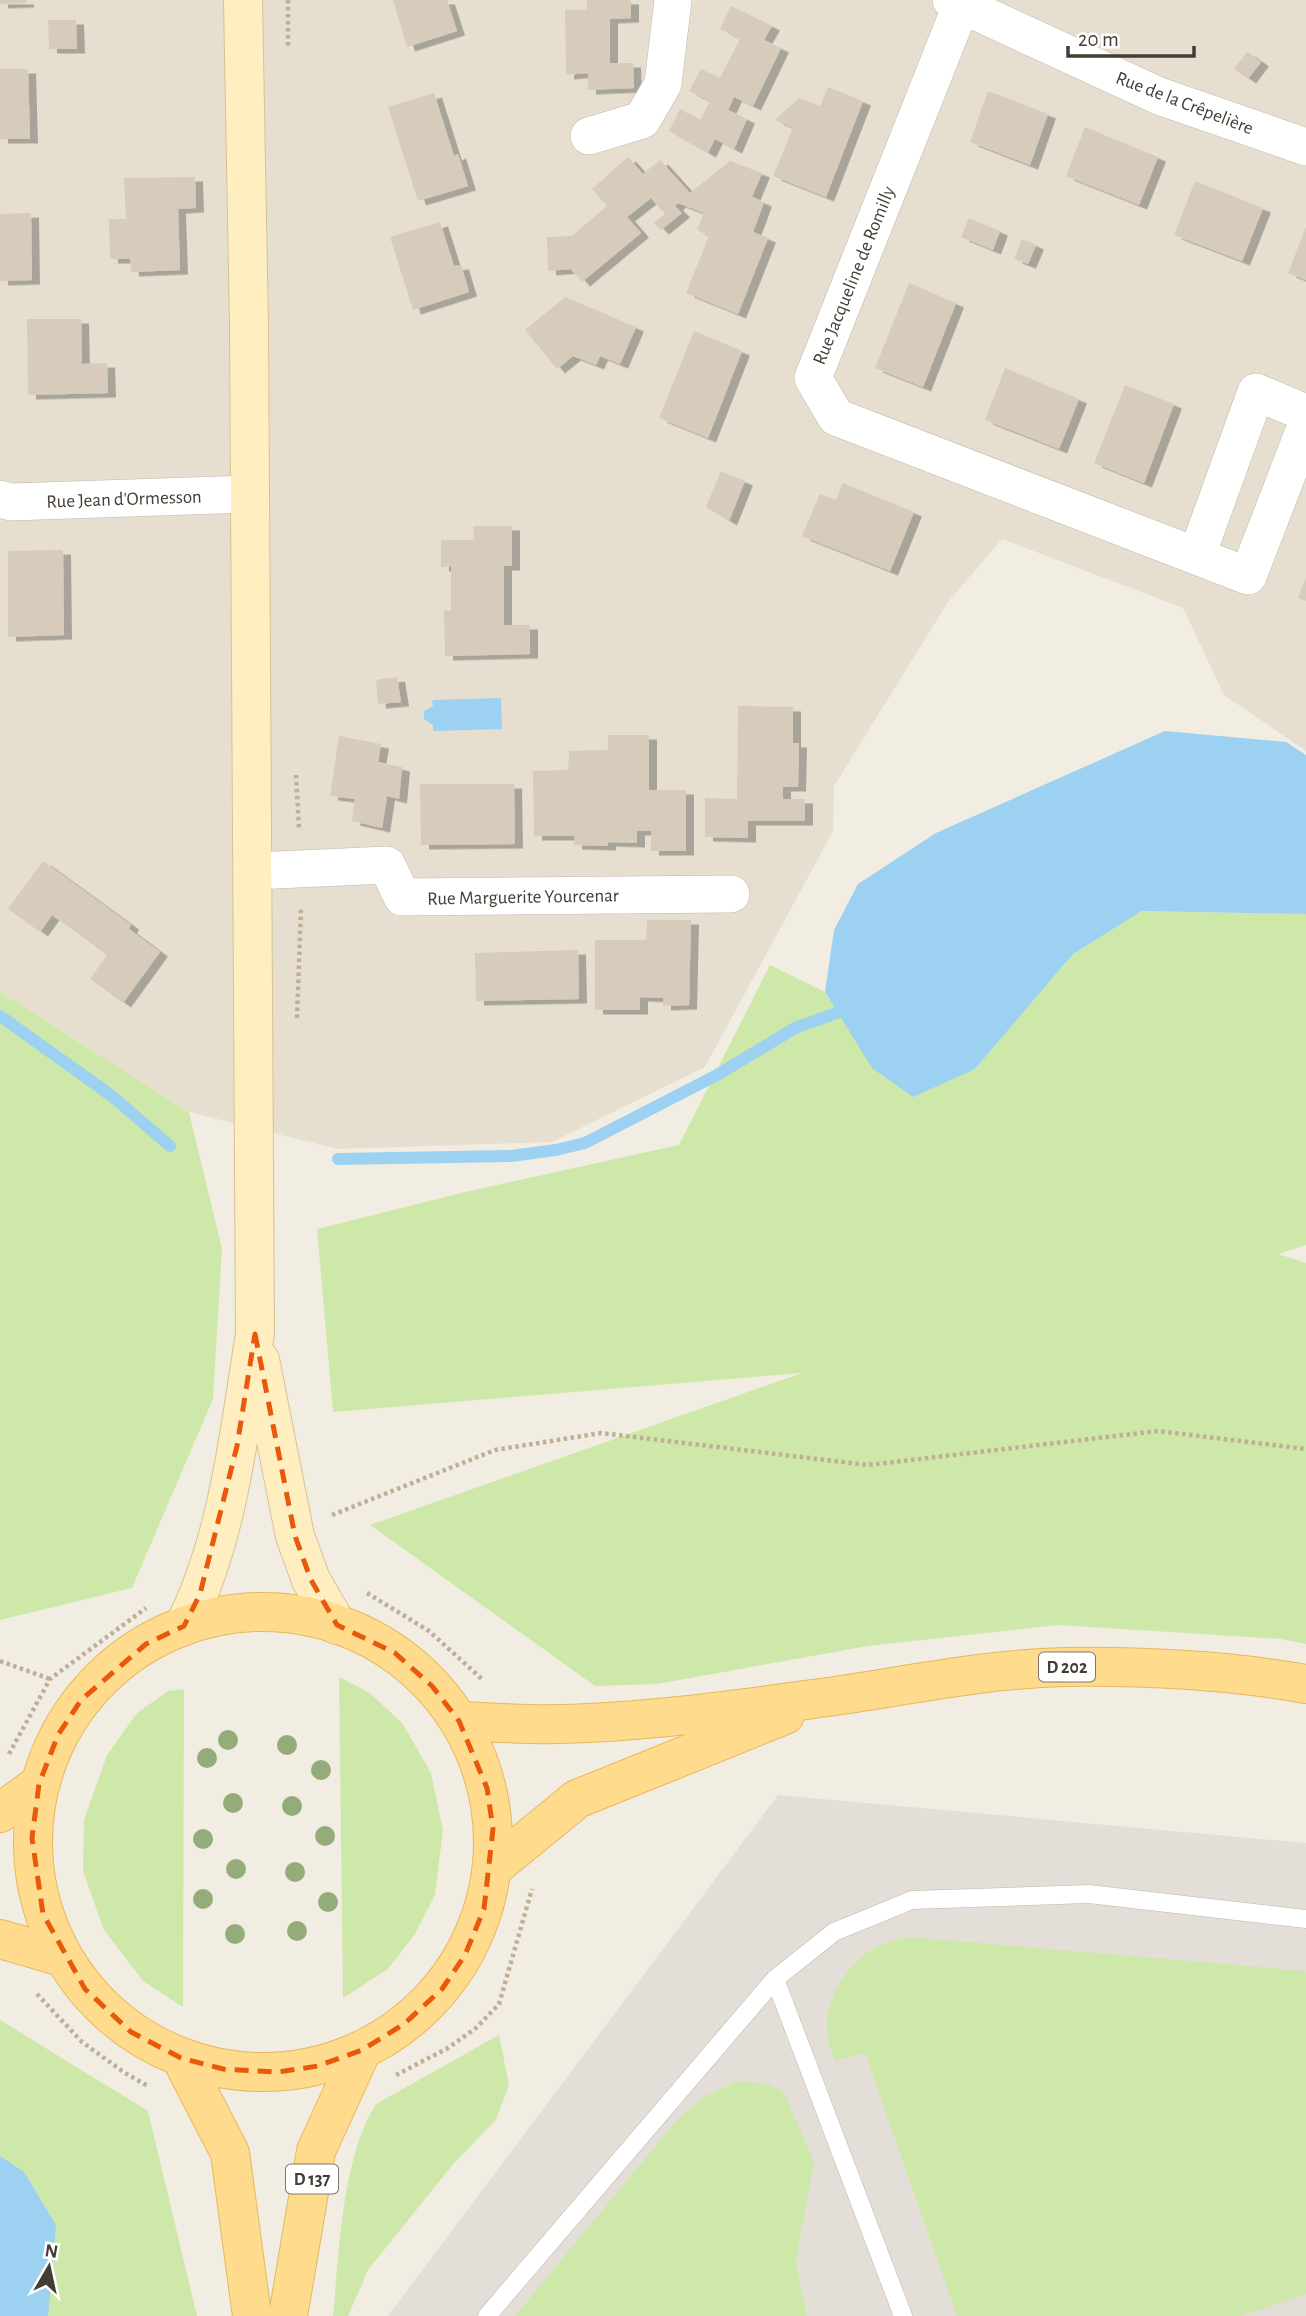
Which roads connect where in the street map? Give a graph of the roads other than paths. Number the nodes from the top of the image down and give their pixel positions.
1 (243, 0) edge
2 (673, 0) edge
3 (956, 3) edge
4 (589, 136) dead end
5 (1306, 147) edge
6 (1306, 413) edge
7 (1306, 426) edge
8 (249, 494) junction
9 (0, 499) edge
10 (1197, 555) junction
11 (252, 871) junction
12 (731, 894) dead end
13 (255, 1334) junction
14 (337, 1625) junction
15 (184, 1626) junction
16 (1306, 1684) edge
17 (829, 1697) junction
18 (459, 1721) junction
19 (39, 1784) junction
20 (0, 1813) edge
21 (492, 1868) junction
22 (1306, 1919) edge
23 (0, 1939) edge
24 (62, 1957) junction
25 (775, 1979) junction
26 (362, 2050) junction
27 (181, 2058) junction
28 (251, 2316) edge
29 (288, 2316) edge
30 (487, 2316) edge
31 (903, 2316) edge

1 - 8 main road
2 - 4 street
3 - 5 street, Rue de la Crêpelière
3 - 10 street, Rue Jacqueline de Romilly
6 - 10 street
7 - 10 street, Rue Jacqueline de Romilly
8 - 9 street, Rue Jean d'Ormesson
8 - 11 main road
11 - 12 street, Rue Marguerite Yourcenar
11 - 13 main road
13 - 14 main road
13 - 15 main road
14 - 15 main road
14 - 18 main road
15 - 19 main road
16 - 17 main road, D 202
17 - 18 main road, D 202
17 - 21 main road, D 202
18 - 21 main road
19 - 20 main road
19 - 24 main road
21 - 26 main road
22 - 25 lane
23 - 24 main road
24 - 27 main road
25 - 30 lane
25 - 31 lane
26 - 27 main road
26 - 29 main road, D 137
27 - 28 main road

